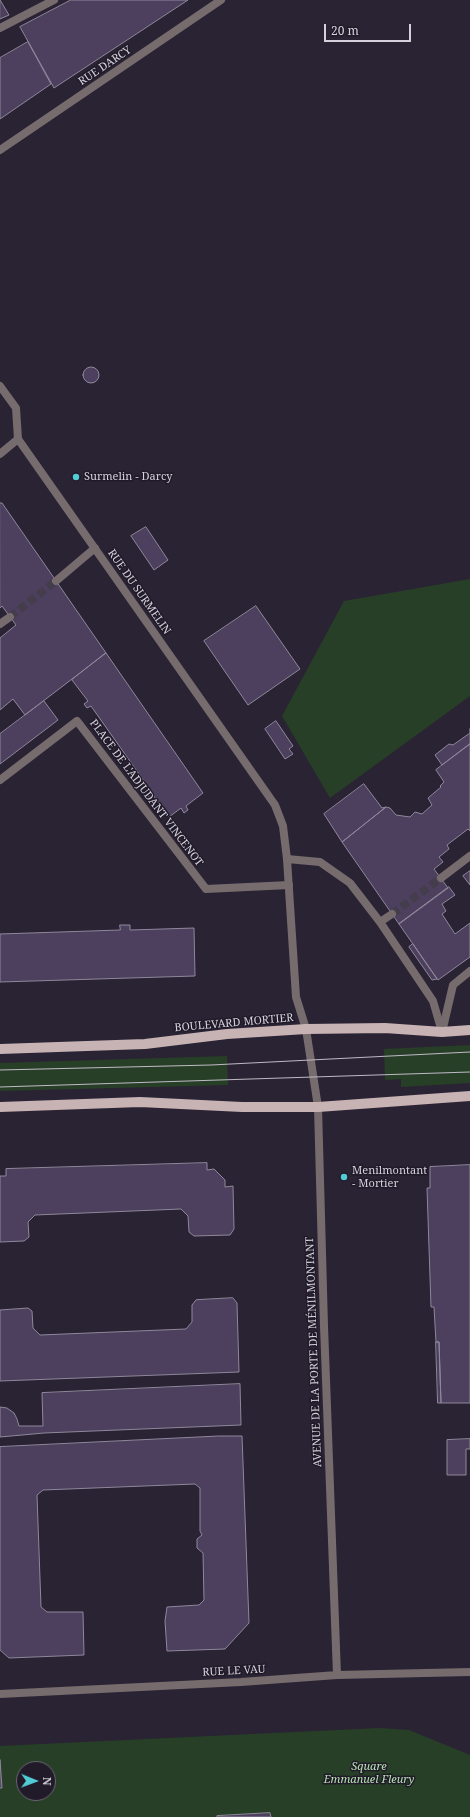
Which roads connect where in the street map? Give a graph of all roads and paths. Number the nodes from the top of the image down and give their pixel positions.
1 (54, 0) edge
2 (221, 0) edge
3 (0, 28) edge
4 (0, 150) edge
5 (0, 386) edge
6 (18, 439) junction
7 (0, 454) edge
8 (95, 548) junction
9 (56, 581) tunnel mouth
10 (10, 617) tunnel mouth
11 (0, 624) edge
12 (0, 780) edge
13 (470, 856) edge
14 (287, 859) junction
15 (441, 878) tunnel mouth
16 (289, 885) junction
17 (392, 914) tunnel mouth
18 (380, 922) junction
19 (470, 971) edge
20 (306, 1029) junction
21 (470, 1030) edge
22 (442, 1032) junction
23 (0, 1048) edge
24 (470, 1096) edge
25 (0, 1107) edge
26 (318, 1107) junction
27 (470, 1672) edge
28 (337, 1676) junction
29 (0, 1694) edge

1 - 3 street
2 - 4 street, RUE DARCY
5 - 6 street
6 - 7 street
6 - 8 street, RUE DU SURMELIN
8 - 9 street
8 - 14 street, RUE DU SURMELIN
10 - 11 street
12 - 16 street, PLACE DE L'ADJUDANT VINCENOT
13 - 15 street
14 - 16 street
14 - 18 street
16 - 20 street
17 - 18 street
18 - 22 street
19 - 22 street
20 - 22 main road, BOULEVARD MORTIER
20 - 23 main road, BOULEVARD MORTIER
20 - 26 street, AVENUE DE LA PORTE DE MÉNILMONTANT
21 - 22 main road, BOULEVARD MORTIER
24 - 26 main road
25 - 26 main road
26 - 28 street, AVENUE DE LA PORTE DE MÉNILMONTANT
27 - 28 street, RUE LE VAU
28 - 29 street, RUE LE VAU

